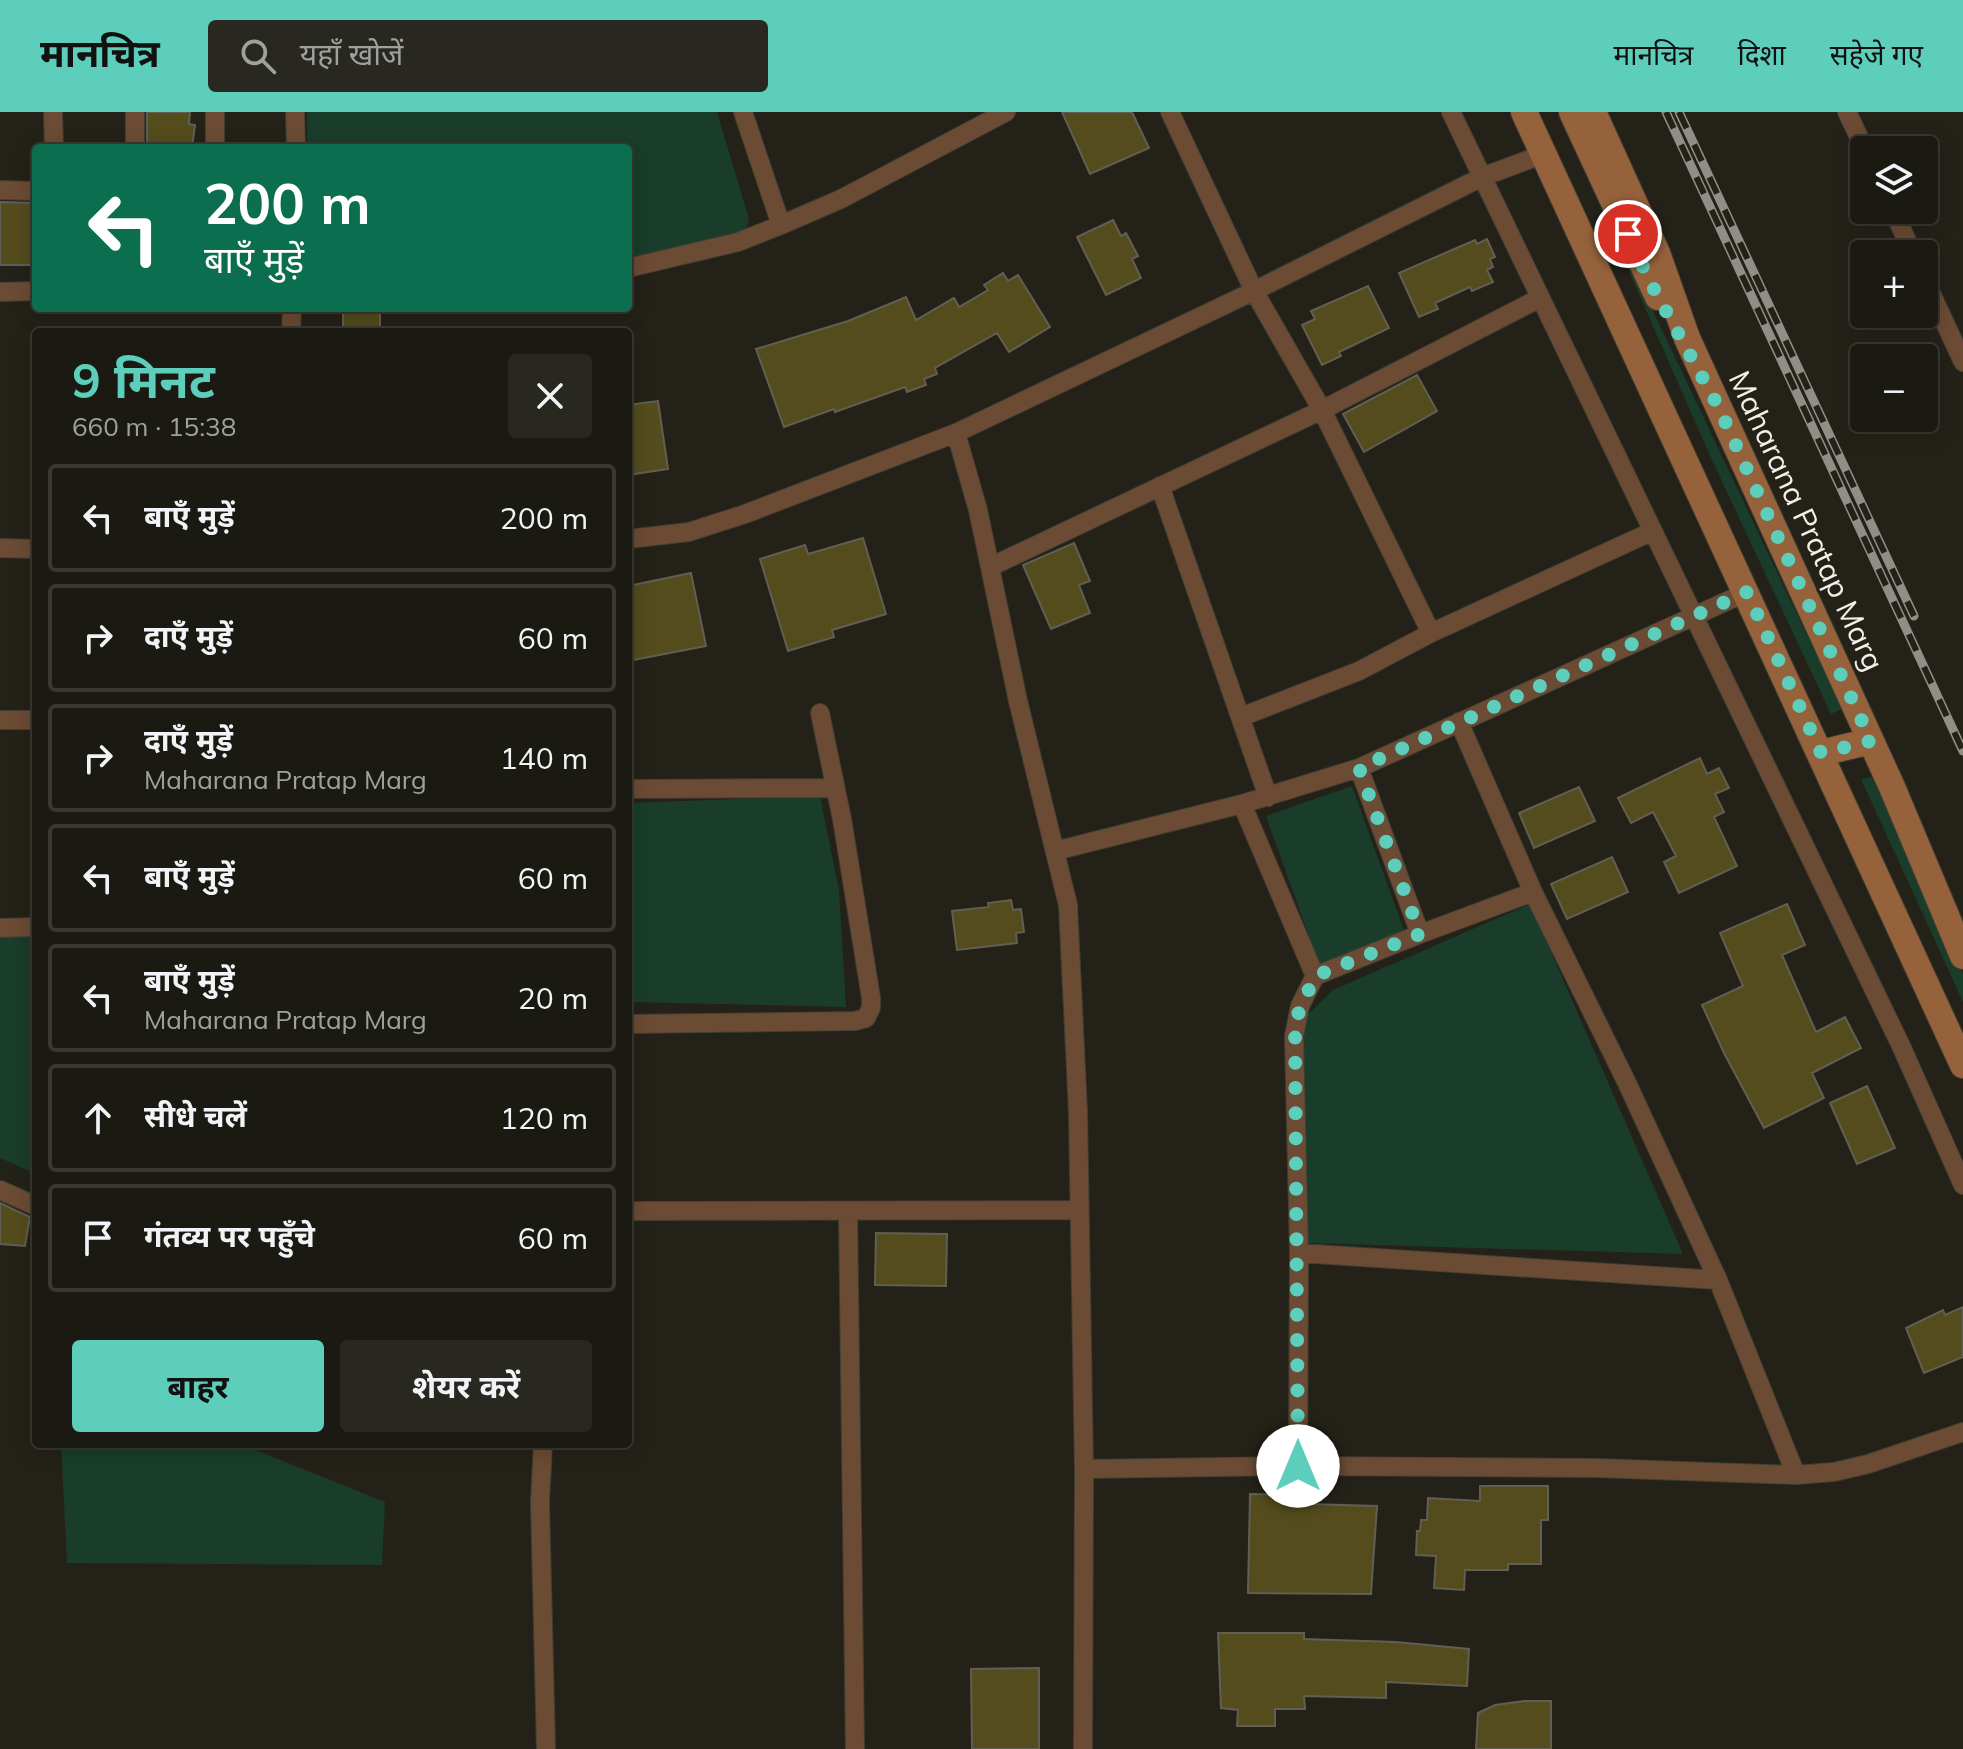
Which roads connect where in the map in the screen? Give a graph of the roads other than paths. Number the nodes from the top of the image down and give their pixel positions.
1 (53, 112) edge
2 (135, 112) edge
3 (215, 112) edge
4 (295, 112) edge
5 (743, 112) edge
6 (1006, 112) edge
7 (1170, 112) edge
8 (1451, 112) edge
9 (1524, 112) edge
10 (1572, 112) edge
11 (1593, 112) edge
12 (1847, 112) edge
13 (970, 121) edge
14 (1858, 136) edge
15 (54, 144) edge
16 (135, 144) edge
17 (215, 144) edge
18 (296, 144) edge
19 (1544, 154) junction
20 (1482, 177) junction
21 (0, 190) edge
22 (32, 191) edge
23 (781, 225) junction
24 (632, 267) edge
25 (32, 291) edge
26 (1254, 291) junction
27 (0, 292) edge
28 (1540, 298) junction
29 (1938, 308) edge
30 (1963, 362) edge
31 (1718, 406) junction
32 (1322, 410) junction
33 (956, 433) junction
34 (1160, 486) junction
35 (1653, 531) junction
36 (632, 539) edge
37 (0, 548) edge
38 (32, 549) edge
39 (990, 567) junction
40 (1747, 592) junction
41 (1694, 618) junction
42 (1431, 633) junction
43 (820, 713) dead end
44 (1241, 717) junction
45 (0, 720) edge
46 (32, 720) edge
47 (1459, 722) junction
48 (1871, 741) junction
49 (1821, 753) junction
50 (1359, 768) junction
51 (835, 788) junction
52 (632, 789) edge
53 (1268, 797) junction
54 (1242, 804) junction
55 (1055, 851) junction
56 (1533, 892) junction
57 (32, 927) edge
58 (0, 928) edge
59 (1420, 934) junction
60 (1963, 956) edge
61 (1315, 976) junction
62 (632, 1024) edge
63 (1963, 1065) edge
64 (1963, 1185) edge
65 (0, 1190) edge
66 (32, 1204) edge
67 (1079, 1210) junction
68 (632, 1211) edge
69 (848, 1212) junction
70 (1299, 1253) junction
71 (1718, 1280) junction
72 (1963, 1432) edge
73 (543, 1448) edge
74 (1298, 1466) junction
75 (1084, 1469) junction
76 (1796, 1475) junction
77 (546, 1749) edge
78 (855, 1749) edge
79 (1083, 1749) edge

1 - 15 street
2 - 16 street
3 - 17 street
4 - 18 street
5 - 23 street
6 - 13 street
7 - 26 street
8 - 20 street
9 - 19 main road
10 - 31 main road
11 - 31 main road, Maharana Pratap Marg
12 - 14 street
13 - 23 street
19 - 20 street
19 - 40 main road
20 - 26 street
20 - 28 street
21 - 22 street
23 - 24 street
25 - 27 street
26 - 32 street
26 - 33 street
28 - 32 street
28 - 35 street
29 - 30 street
31 - 48 main road, Maharana Pratap Marg
32 - 34 street
32 - 42 street
33 - 36 street
33 - 39 street
34 - 39 street
34 - 44 street
35 - 41 street
35 - 42 street
37 - 38 street
39 - 55 street
40 - 41 street
40 - 49 main road
41 - 47 street
41 - 64 street
42 - 44 street
43 - 51 street
44 - 53 street
45 - 46 street
47 - 50 street
47 - 56 street
48 - 49 main road
48 - 60 main road, Maharana Pratap Marg
49 - 63 main road
50 - 53 street
50 - 59 street
51 - 52 street
51 - 62 street
53 - 54 street
54 - 55 street
54 - 61 street
55 - 67 street
56 - 59 street
56 - 71 street
57 - 58 street
59 - 61 street
61 - 70 street
65 - 66 street
67 - 69 street
67 - 75 street
68 - 69 street
69 - 78 street
70 - 71 street
70 - 74 street
71 - 76 street
72 - 76 street
73 - 77 street
74 - 75 street
74 - 76 street
75 - 79 street

